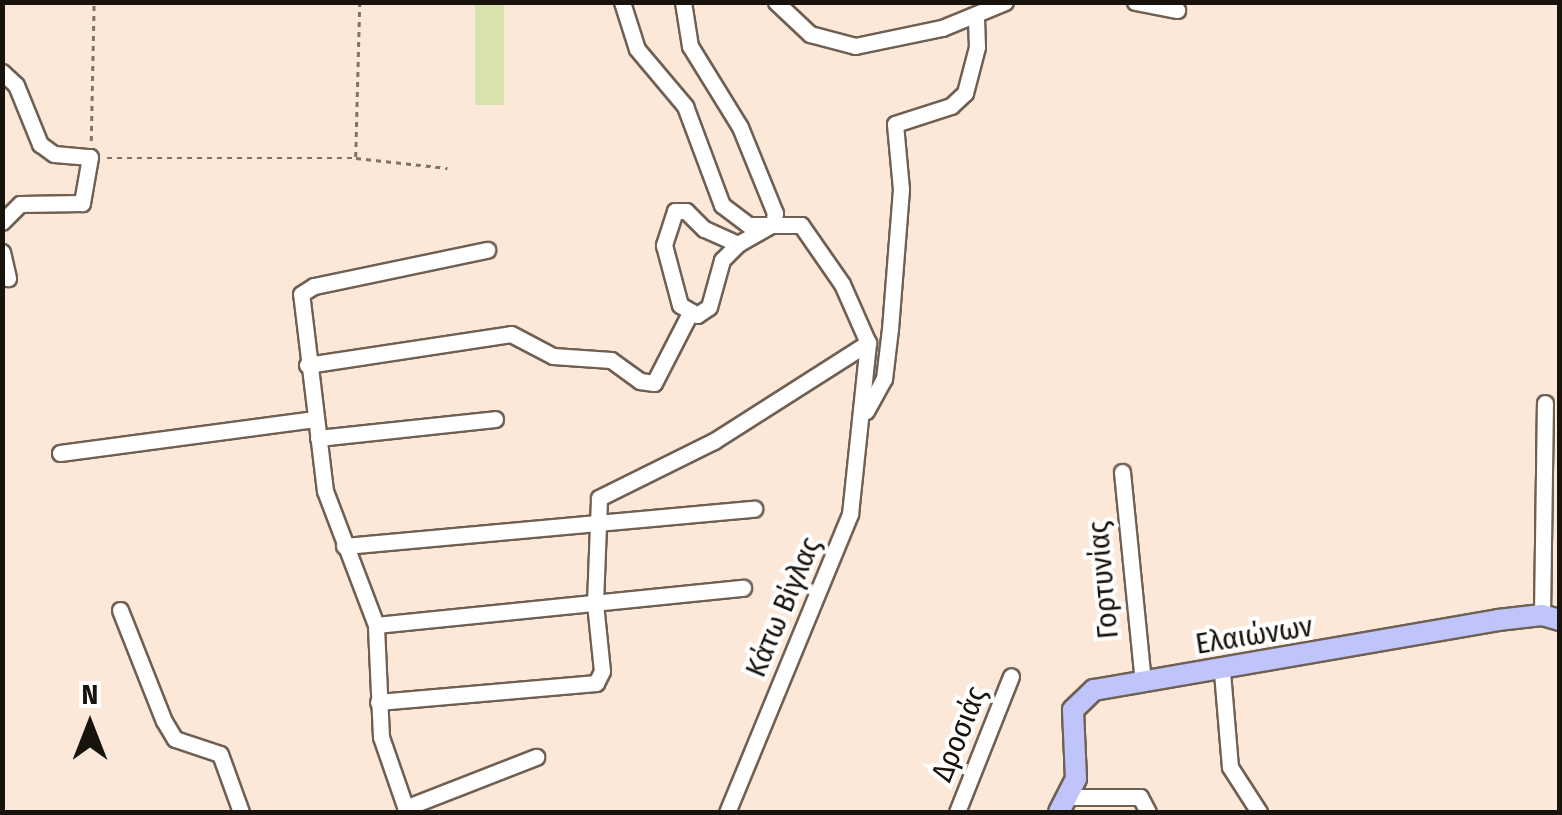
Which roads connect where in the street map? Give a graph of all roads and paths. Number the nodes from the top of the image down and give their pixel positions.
1 (94, 2) edge
2 (360, 2) edge
3 (622, 2) edge
4 (682, 2) edge
5 (776, 2) edge
6 (1005, 2) edge
7 (1135, 2) edge
8 (1177, 10) dead end
9 (976, 18) junction
10 (2, 72) edge
11 (90, 158) junction
12 (356, 158) junction
13 (447, 168) dead end
14 (2, 222) edge
15 (773, 224) junction
16 (738, 244) junction
17 (486, 250) dead end
18 (2, 252) edge
19 (8, 278) dead end
20 (690, 313) junction
21 (868, 343) junction
22 (307, 365) junction
23 (1544, 402) dead end
24 (864, 414) junction
25 (495, 418) dead end
26 (315, 419) junction
27 (318, 438) junction
28 (60, 453) dead end
29 (1122, 472) dead end
30 (754, 508) dead end
31 (594, 524) junction
32 (344, 546) junction
33 (742, 588) dead end
34 (596, 602) junction
35 (120, 610) dead end
36 (1550, 617) edge
37 (376, 625) junction
38 (1222, 672) junction
39 (1011, 676) dead end
40 (1143, 682) junction
41 (378, 702) junction
42 (536, 757) dead end
43 (1065, 805) edge
44 (406, 810) edge
45 (241, 812) edge
46 (727, 812) edge
47 (957, 812) edge
48 (1148, 812) edge
49 (1259, 812) edge

1 - 11 path
2 - 12 path
3 - 15 street
4 - 15 street
5 - 9 street
6 - 9 street
7 - 8 street
9 - 24 street
10 - 11 street
11 - 12 path
11 - 14 street
12 - 13 path
15 - 16 street
15 - 21 street
16 - 20 street
16 - 20 street
17 - 22 street
18 - 19 street
20 - 22 street
21 - 24 street
21 - 31 street
22 - 26 street
23 - 36 street
24 - 46 street, Κάτω Βίγλας
25 - 27 street
26 - 27 street
26 - 28 street
27 - 32 street
29 - 40 street, Γορτυνίας
30 - 31 street
31 - 32 street
31 - 34 street
32 - 37 street
33 - 34 street
34 - 37 street
34 - 41 street
35 - 45 street
36 - 38 main road, Ελαιώνων
37 - 41 street
38 - 40 main road, Ελαιώνων
38 - 49 street
39 - 47 street, Δροσιάς
40 - 43 main road, Ελαιώνων
41 - 44 street
42 - 44 street
43 - 48 street

